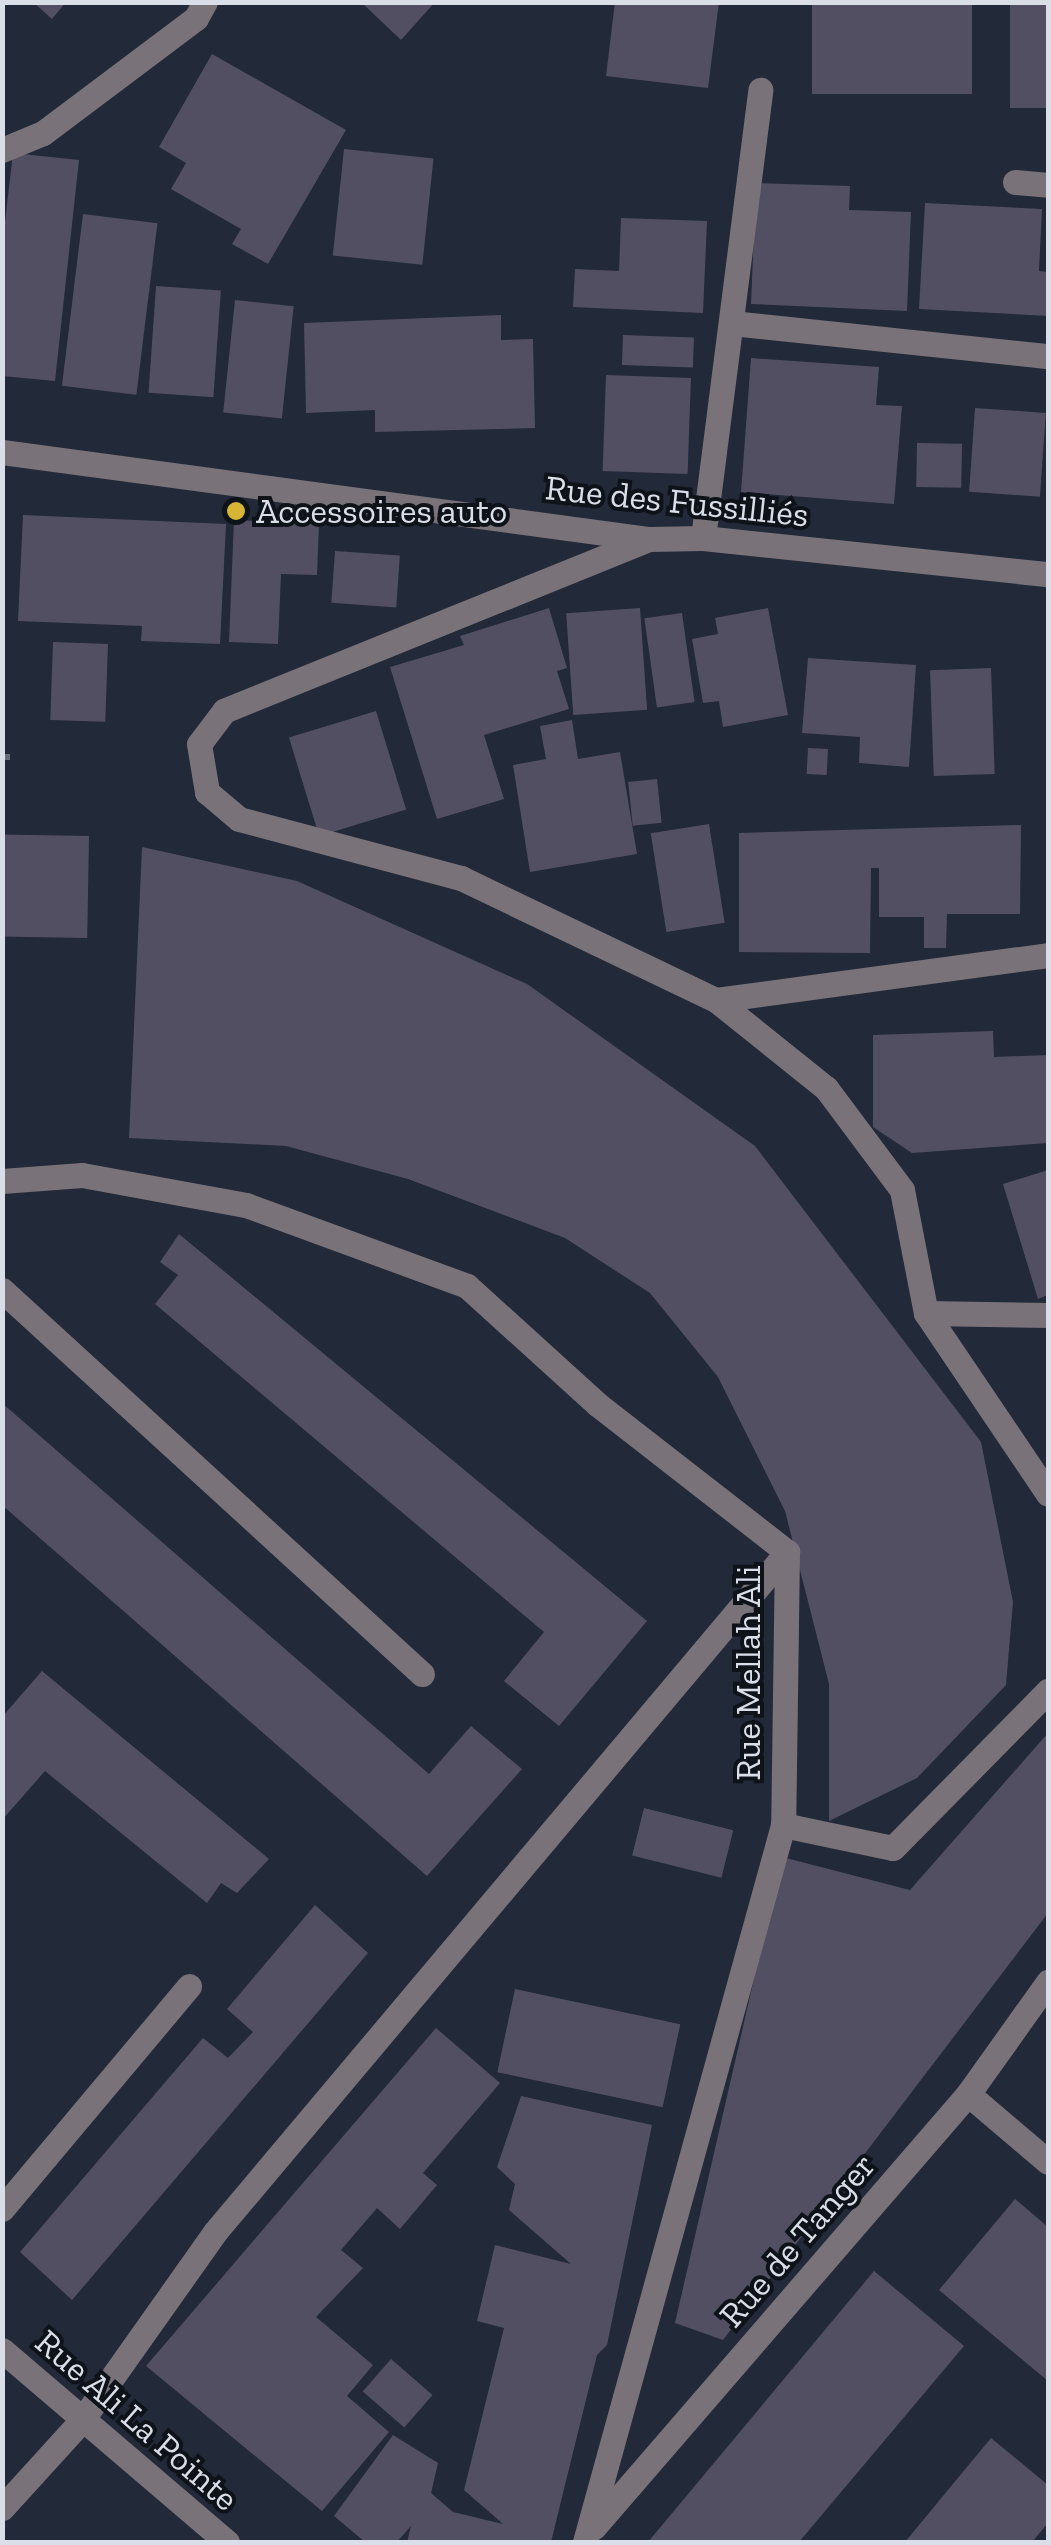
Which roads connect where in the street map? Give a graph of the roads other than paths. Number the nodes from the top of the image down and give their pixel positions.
1 (205, 2) edge
2 (760, 90) dead end
3 (2, 150) edge
4 (1016, 182) dead end
5 (1048, 185) edge
6 (732, 322) junction
7 (1048, 356) edge
8 (2, 452) edge
9 (703, 538) junction
10 (650, 539) junction
11 (1048, 574) edge
12 (1048, 955) edge
13 (716, 1000) junction
14 (2, 1181) edge
15 (2, 1290) edge
16 (926, 1313) junction
17 (1048, 1315) edge
18 (1048, 1494) edge
19 (787, 1552) junction
20 (422, 1674) dead end
21 (1048, 1691) edge
22 (783, 1825) junction
23 (1048, 1982) edge
24 (189, 1986) dead end
25 (968, 2094) junction
26 (1048, 2162) edge
27 (2, 2209) edge
28 (2, 2350) edge
29 (82, 2420) junction
30 (2, 2508) edge
31 (586, 2538) edge
32 (227, 2542) edge

1 - 3 street
2 - 6 street
4 - 5 street
6 - 7 street
6 - 9 street
8 - 10 street, Rue des Fussilliés
9 - 10 street, Rue des Fussilliés
9 - 11 street, Rue des Fussilliés
10 - 13 street
12 - 13 street
13 - 16 street
14 - 19 street, Rue Mellah Ali
15 - 20 street
16 - 17 street
16 - 18 street
19 - 22 street, Rue Mellah Ali
19 - 29 street
21 - 22 street
22 - 31 street, Rue Mellah Ali
23 - 25 street, Rue de Tanger
24 - 27 street
25 - 26 street
25 - 31 street, Rue de Tanger
28 - 29 street, Rue Ali La Pointe
29 - 30 street
29 - 32 street, Rue Ali La Pointe

